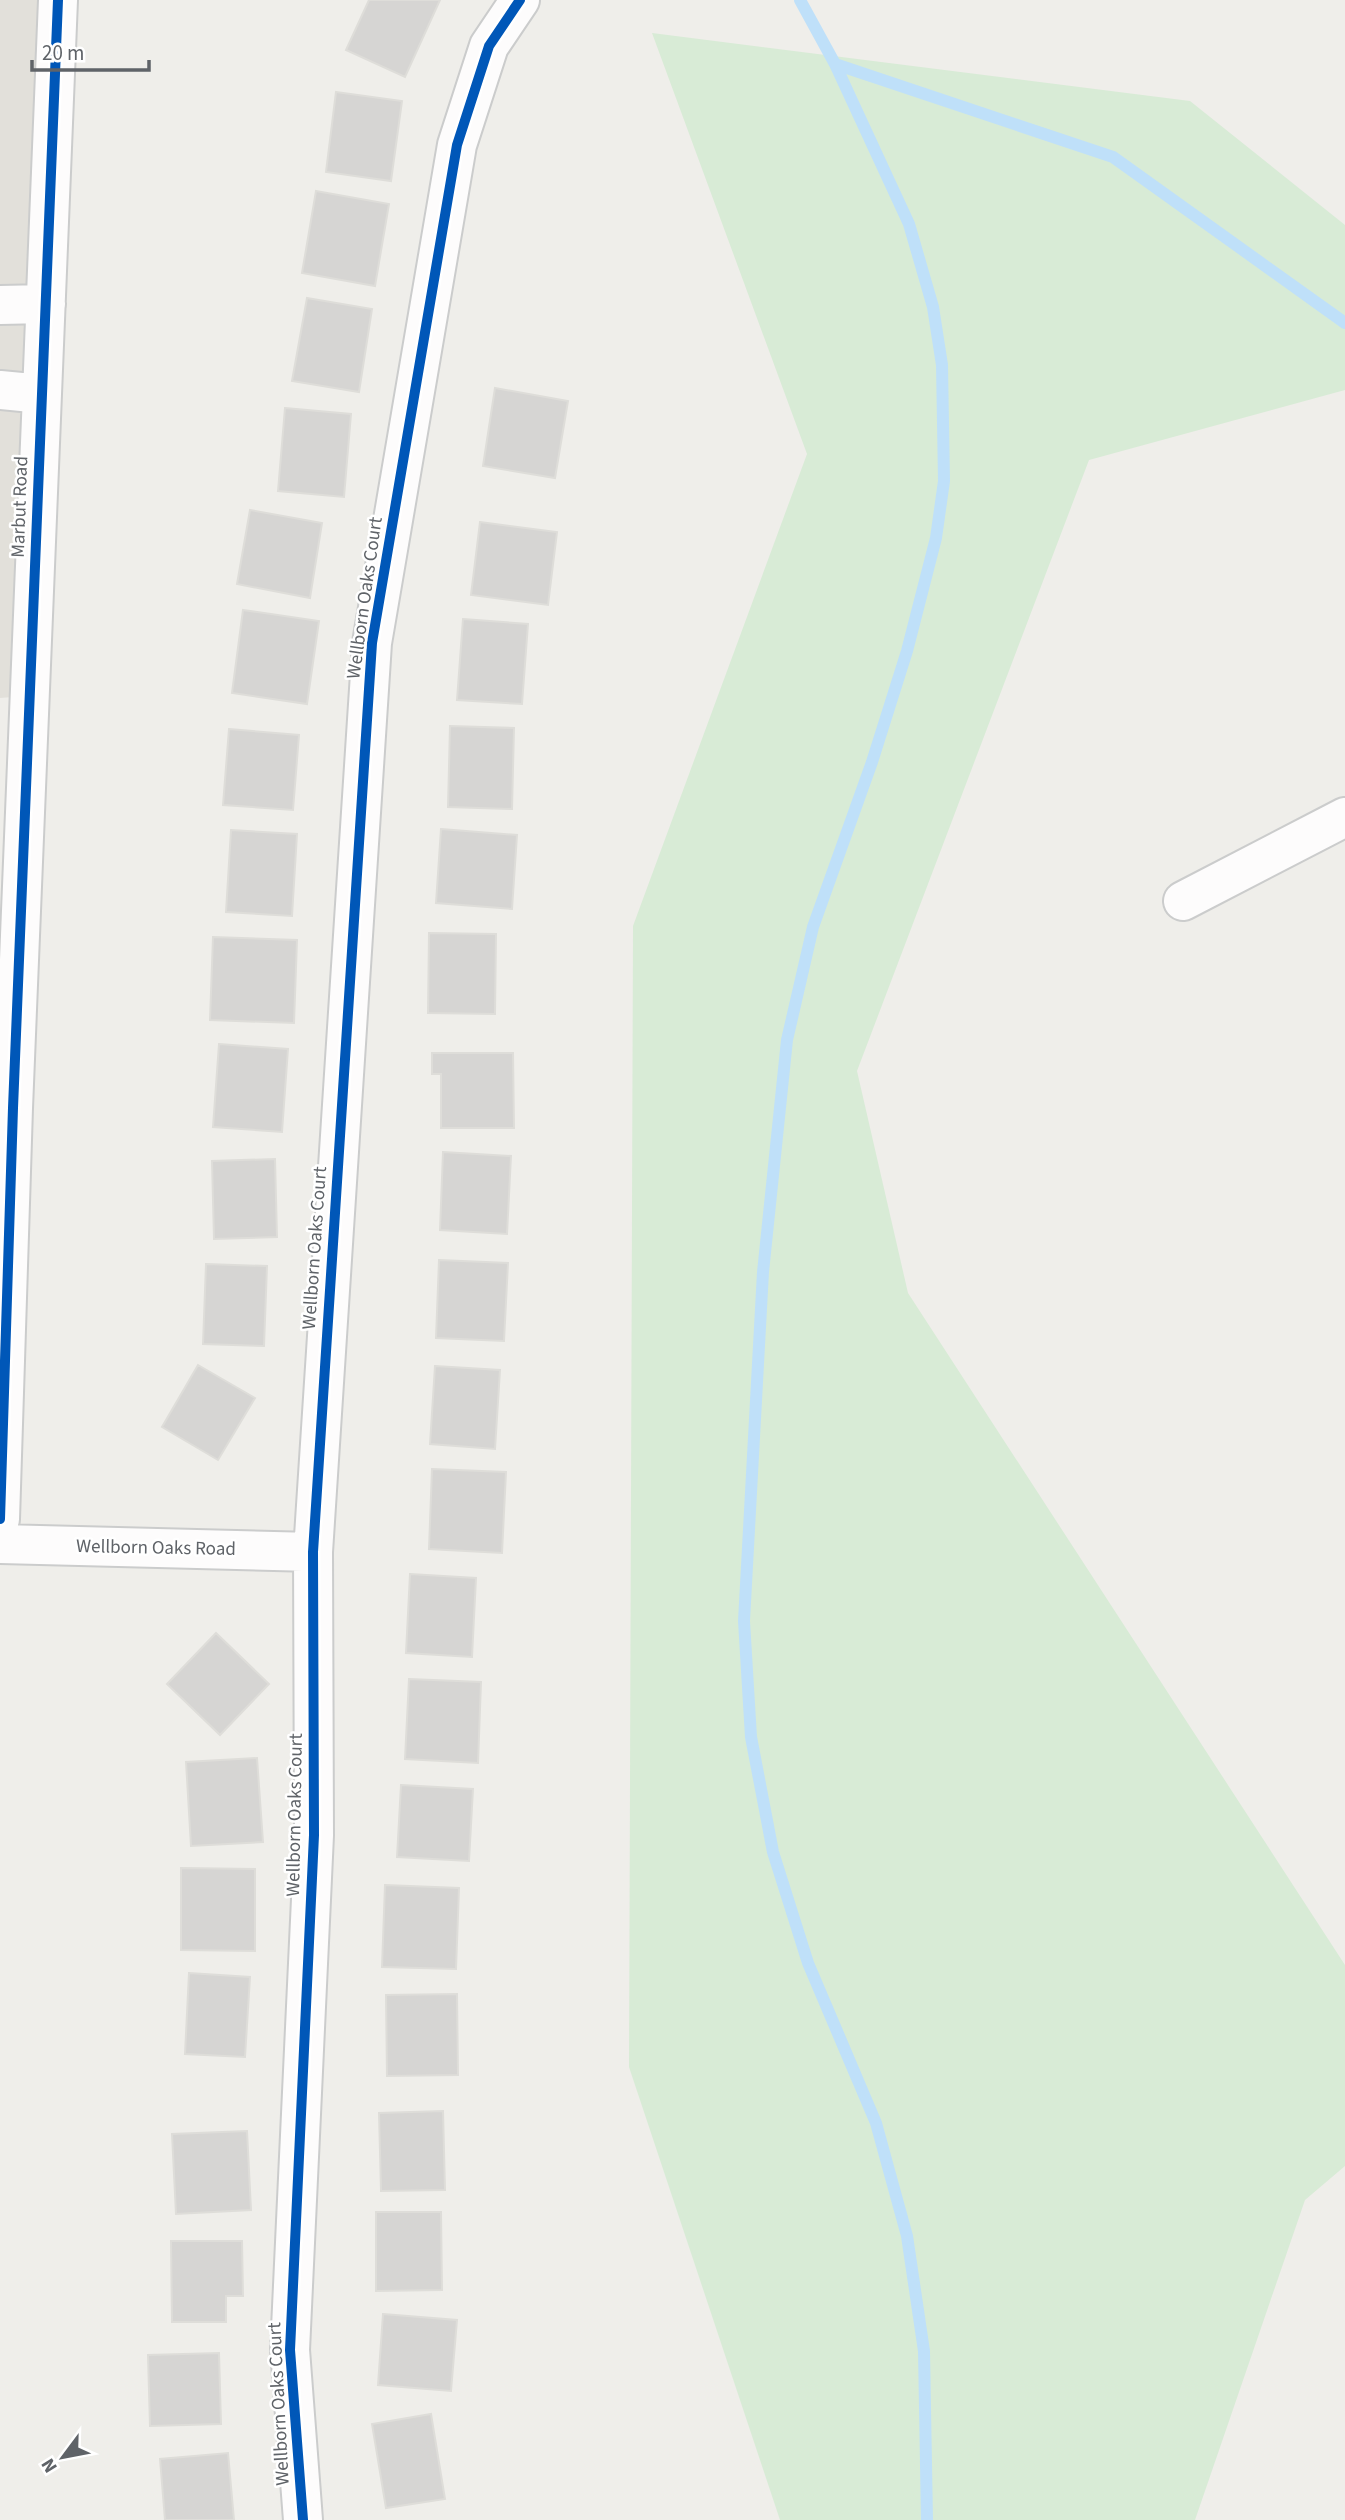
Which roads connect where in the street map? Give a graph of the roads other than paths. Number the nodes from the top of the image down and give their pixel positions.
1 (58, 0) edge
2 (520, 0) edge
3 (46, 304) junction
4 (0, 305) edge
5 (0, 390) edge
6 (42, 394) junction
7 (1345, 817) edge
8 (1183, 901) dead end
9 (6, 1107) edge
10 (0, 1520) edge
11 (0, 1544) edge
12 (313, 1552) junction
13 (303, 2520) edge

1 - 3 street, Marbut Road
2 - 12 street, Wellborn Oaks Court
3 - 4 street
3 - 6 street, Marbut Road
5 - 6 street
6 - 9 street, Marbut Road
7 - 8 street
9 - 10 street, Marbut Road
11 - 12 street, Wellborn Oaks Road
12 - 13 street, Wellborn Oaks Court

